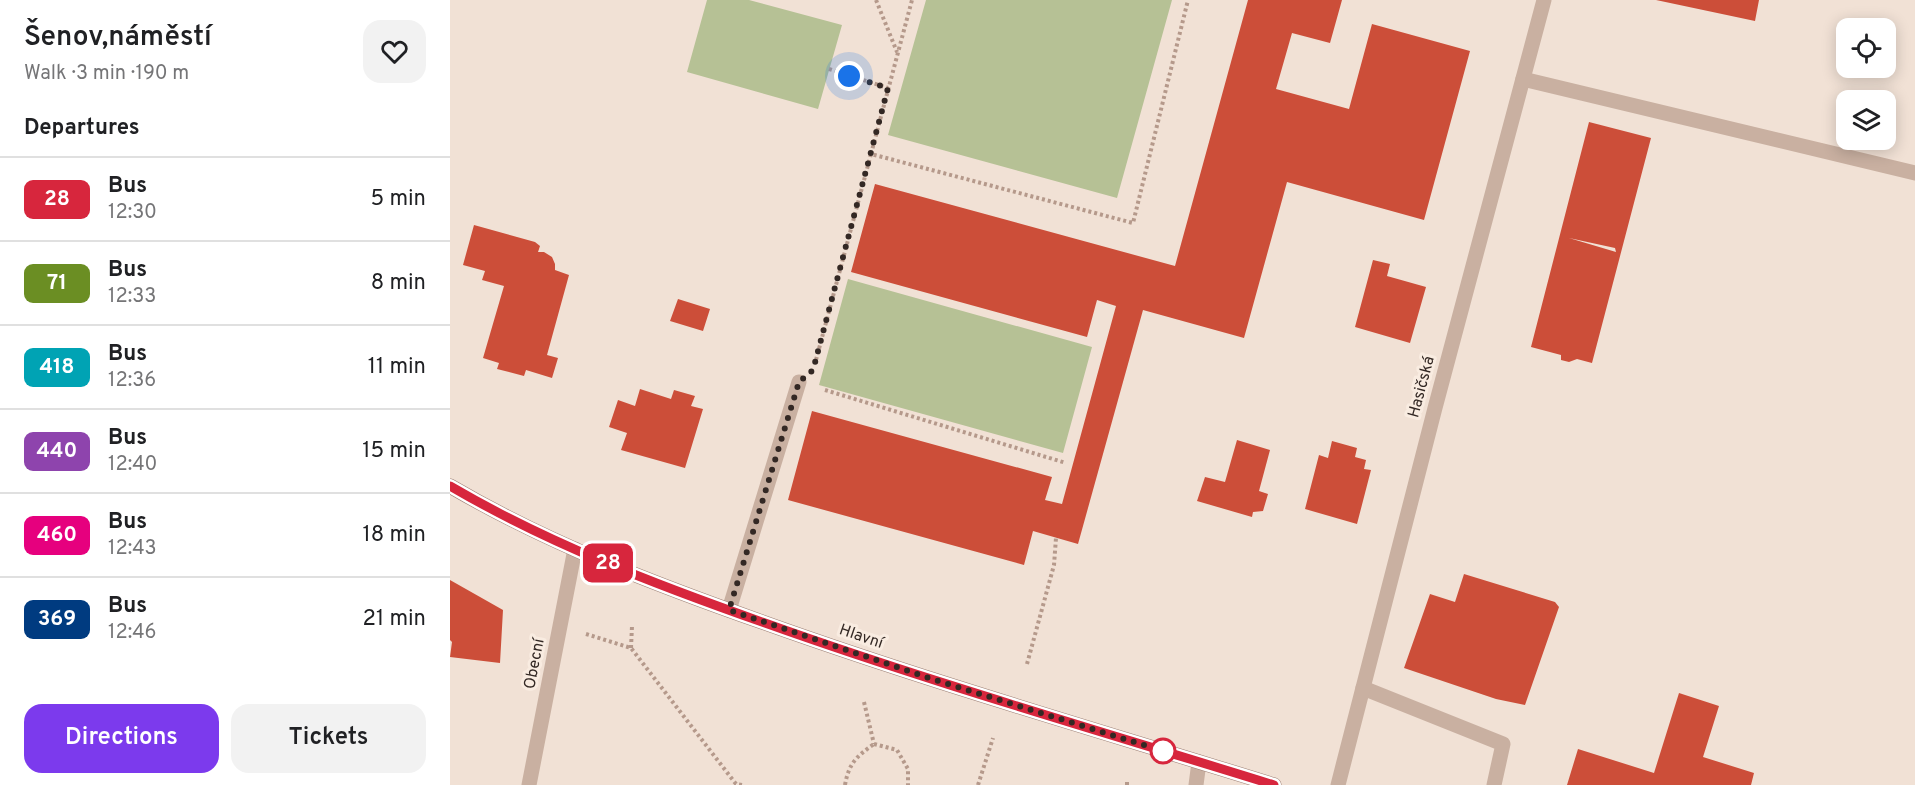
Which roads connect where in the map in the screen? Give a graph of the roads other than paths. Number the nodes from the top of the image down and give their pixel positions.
1 (1544, 0) edge
2 (1523, 79) junction
3 (1915, 173) edge
4 (799, 382) road end
5 (450, 486) edge
6 (575, 549) junction
7 (729, 610) junction
8 (1363, 688) junction
9 (1199, 762) junction
10 (529, 785) edge
11 (1196, 785) edge
12 (1274, 785) edge
13 (1338, 785) edge
14 (1494, 785) edge

1 - 2 street, Hasičská
2 - 3 street
2 - 8 street, Hasičská
4 - 7 street
5 - 6 main road, Hlavní
6 - 7 main road, Hlavní
6 - 10 street, Obecní
7 - 9 main road, Hlavní
8 - 13 street, Hasičská
8 - 14 street
9 - 11 street
9 - 12 main road, Hlavní

